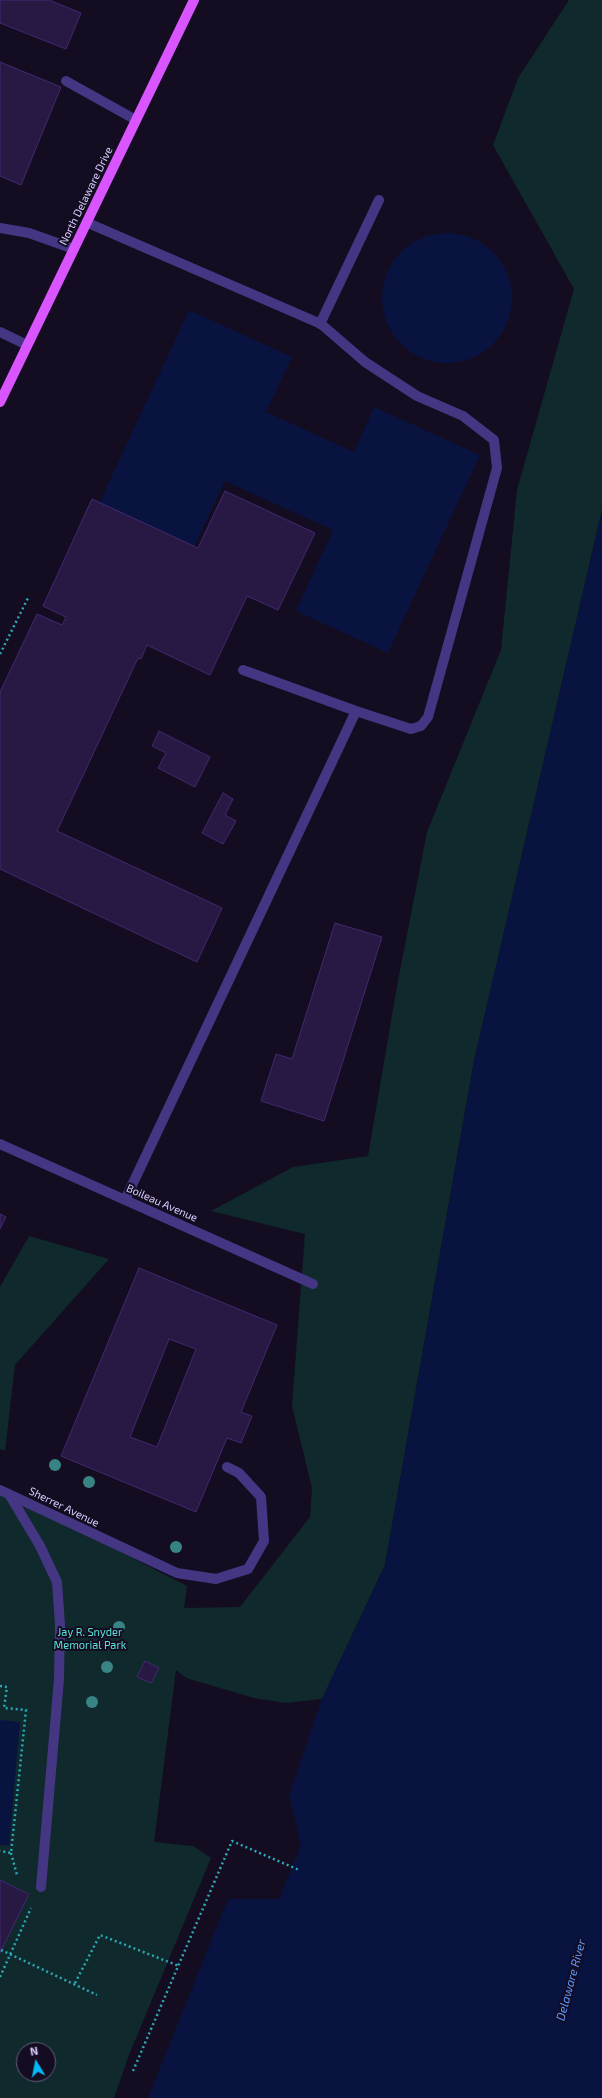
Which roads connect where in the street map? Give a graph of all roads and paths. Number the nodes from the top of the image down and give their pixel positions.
1 (194, 0) edge
2 (66, 81) dead end
3 (136, 120) junction
4 (379, 200) dead end
5 (88, 223) junction
6 (0, 228) edge
7 (74, 249) junction
8 (320, 324) junction
9 (0, 332) edge
10 (27, 345) junction
11 (0, 402) edge
12 (28, 598) dead end
13 (0, 654) edge
14 (243, 670) dead end
15 (356, 711) junction
16 (0, 1144) edge
17 (125, 1200) junction
18 (313, 1284) dead end
19 (227, 1467) dead end
20 (5, 1492) edge
21 (0, 1686) edge
22 (0, 1851) edge
23 (11, 1852) junction
24 (299, 1870) dead end
25 (17, 1881) dead end
26 (41, 1887) joint
27 (1, 1950) dead end
28 (10, 1954) junction
29 (179, 1966) junction
30 (0, 1977) edge
31 (75, 1984) junction
32 (97, 1995) dead end
33 (133, 2071) dead end

1 - 3 main road, North Delaware Drive
2 - 3 street
3 - 5 main road, North Delaware Drive
4 - 8 street
5 - 7 main road, North Delaware Drive
5 - 8 street
6 - 7 street
7 - 10 main road, North Delaware Drive
8 - 15 street
9 - 10 street
10 - 11 main road, North Delaware Drive
12 - 13 path
14 - 15 street
15 - 17 street
16 - 17 street, Boileau Avenue
17 - 18 street, Boileau Avenue
19 - 20 street, Sherrer Avenue
20 - 26 street
21 - 23 path
22 - 23 path
23 - 25 path
24 - 29 path
26 - 28 path
27 - 28 path
28 - 30 path
28 - 31 path
29 - 31 path
29 - 33 path
31 - 32 path

